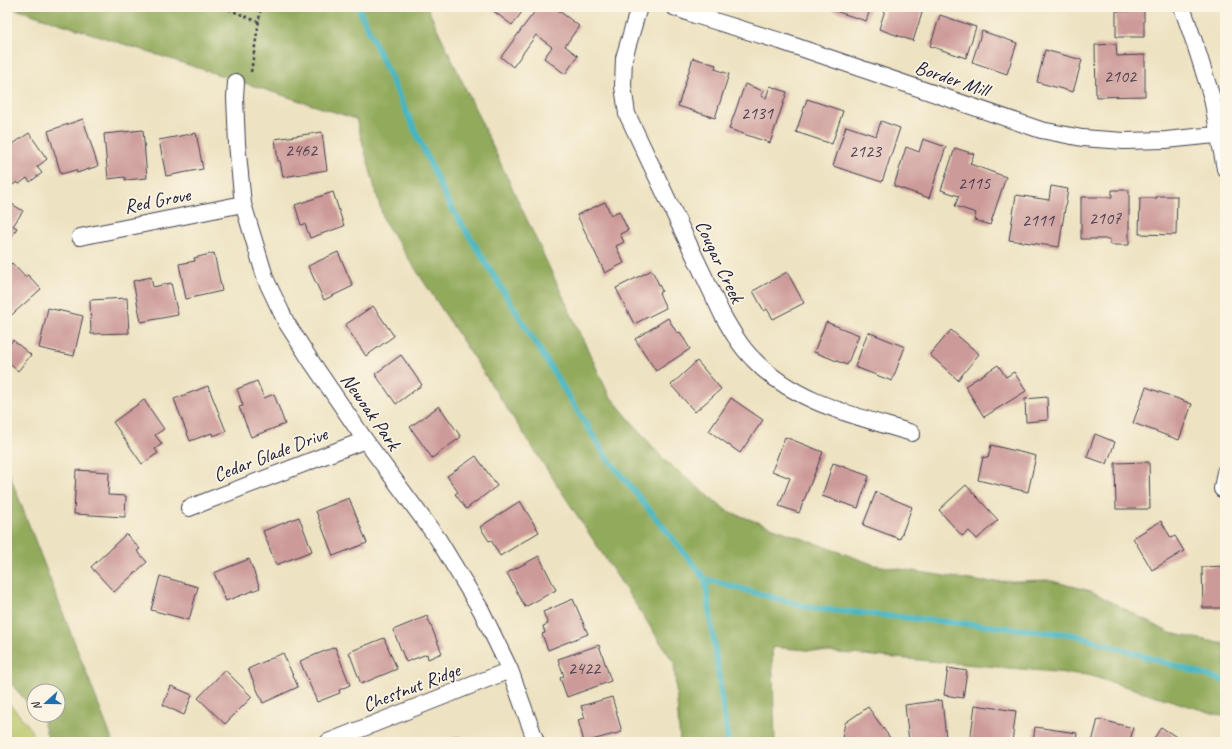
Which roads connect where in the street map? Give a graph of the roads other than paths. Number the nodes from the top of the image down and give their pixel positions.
1 (640, 7) edge
2 (674, 7) edge
3 (1182, 7) edge
4 (236, 82) road end
5 (1222, 135) edge
6 (1225, 169) edge
7 (243, 204) junction
8 (80, 236) dead end
9 (912, 433) dead end
10 (366, 440) junction
11 (1225, 472) edge
12 (1222, 489) dead end
13 (189, 508) dead end
14 (510, 670) junction
15 (328, 742) edge
16 (536, 742) edge

1 - 9 street, Cougar Creek
2 - 5 street, Border Mill
3 - 5 street
4 - 7 street, Newoak Park
5 - 6 street
7 - 8 street, Red Grove
7 - 10 street, Newoak Park
10 - 13 street, Cedar Glade Drive
10 - 14 street, Newoak Park
11 - 12 street
14 - 15 street, Chestnut Ridge
14 - 16 street, Newoak Park

